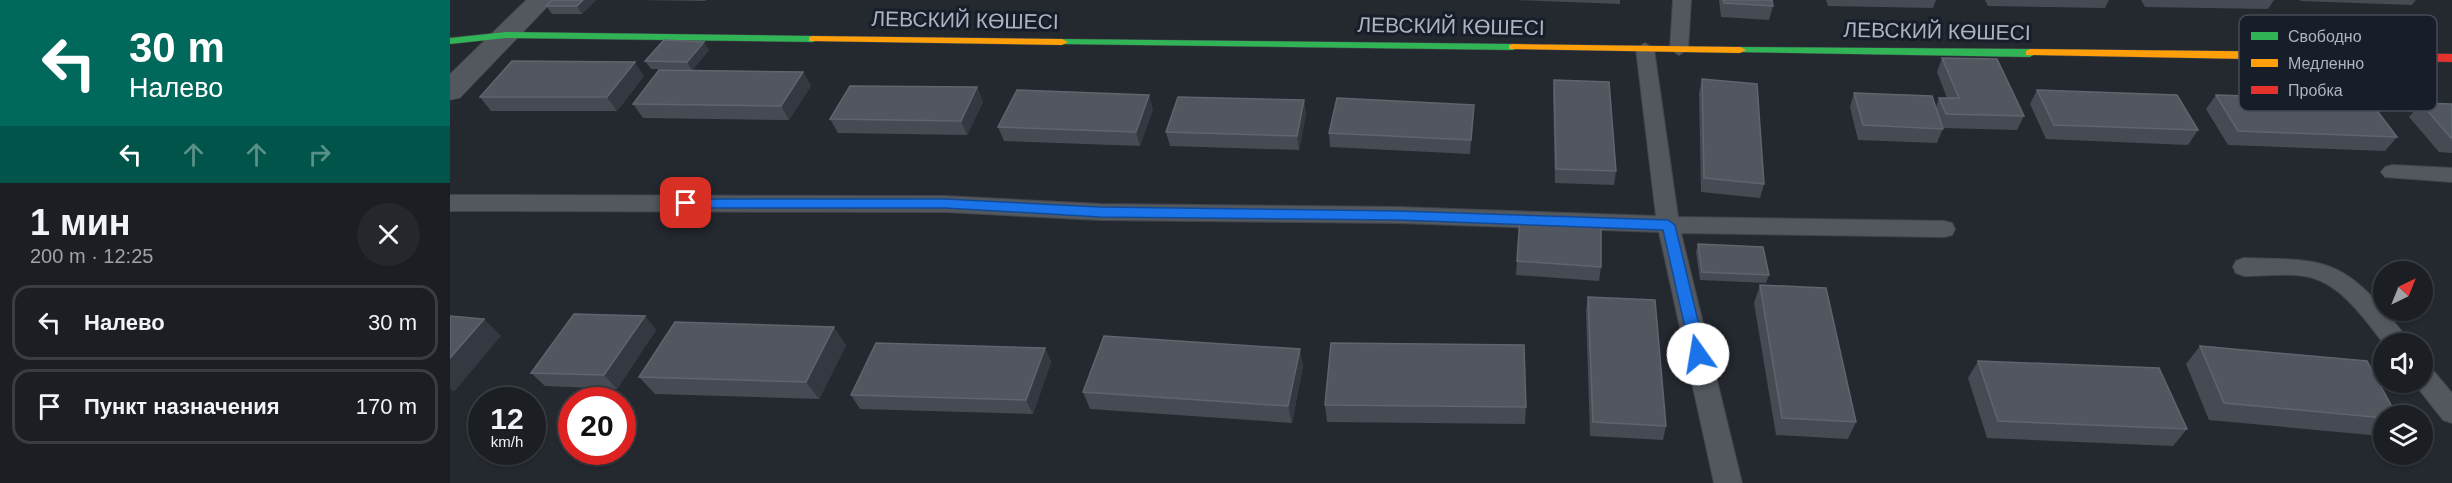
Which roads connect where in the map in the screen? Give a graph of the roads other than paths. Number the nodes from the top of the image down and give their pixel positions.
1 (541, 0) edge
2 (1682, 0) edge
3 (506, 35) junction
4 (450, 41) edge
5 (1645, 49) junction
6 (1679, 49) junction
7 (2239, 56) edge
8 (2437, 58) edge
9 (2452, 58) edge
10 (450, 91) edge
11 (2392, 172) dead end
12 (2452, 175) edge
13 (450, 203) edge
14 (1668, 225) junction
15 (1944, 229) dead end
16 (2244, 267) dead end
17 (2390, 333) edge
18 (2433, 389) edge
19 (2452, 412) edge
20 (1728, 483) edge

1 - 3 street
2 - 6 lane
3 - 4 street, ЛЕВСКИЙ КӨШЕСІ
3 - 5 street, ЛЕВСКИЙ КӨШЕСІ
3 - 10 street
5 - 6 street, ЛЕВСКИЙ КӨШЕСІ
5 - 14 lane
6 - 7 street, ЛЕВСКИЙ КӨШЕСІ
8 - 9 street, ЛЕВСКИЙ КӨШЕСІ
11 - 12 lane
13 - 14 lane
14 - 15 lane
14 - 20 lane
16 - 17 lane
18 - 19 lane

